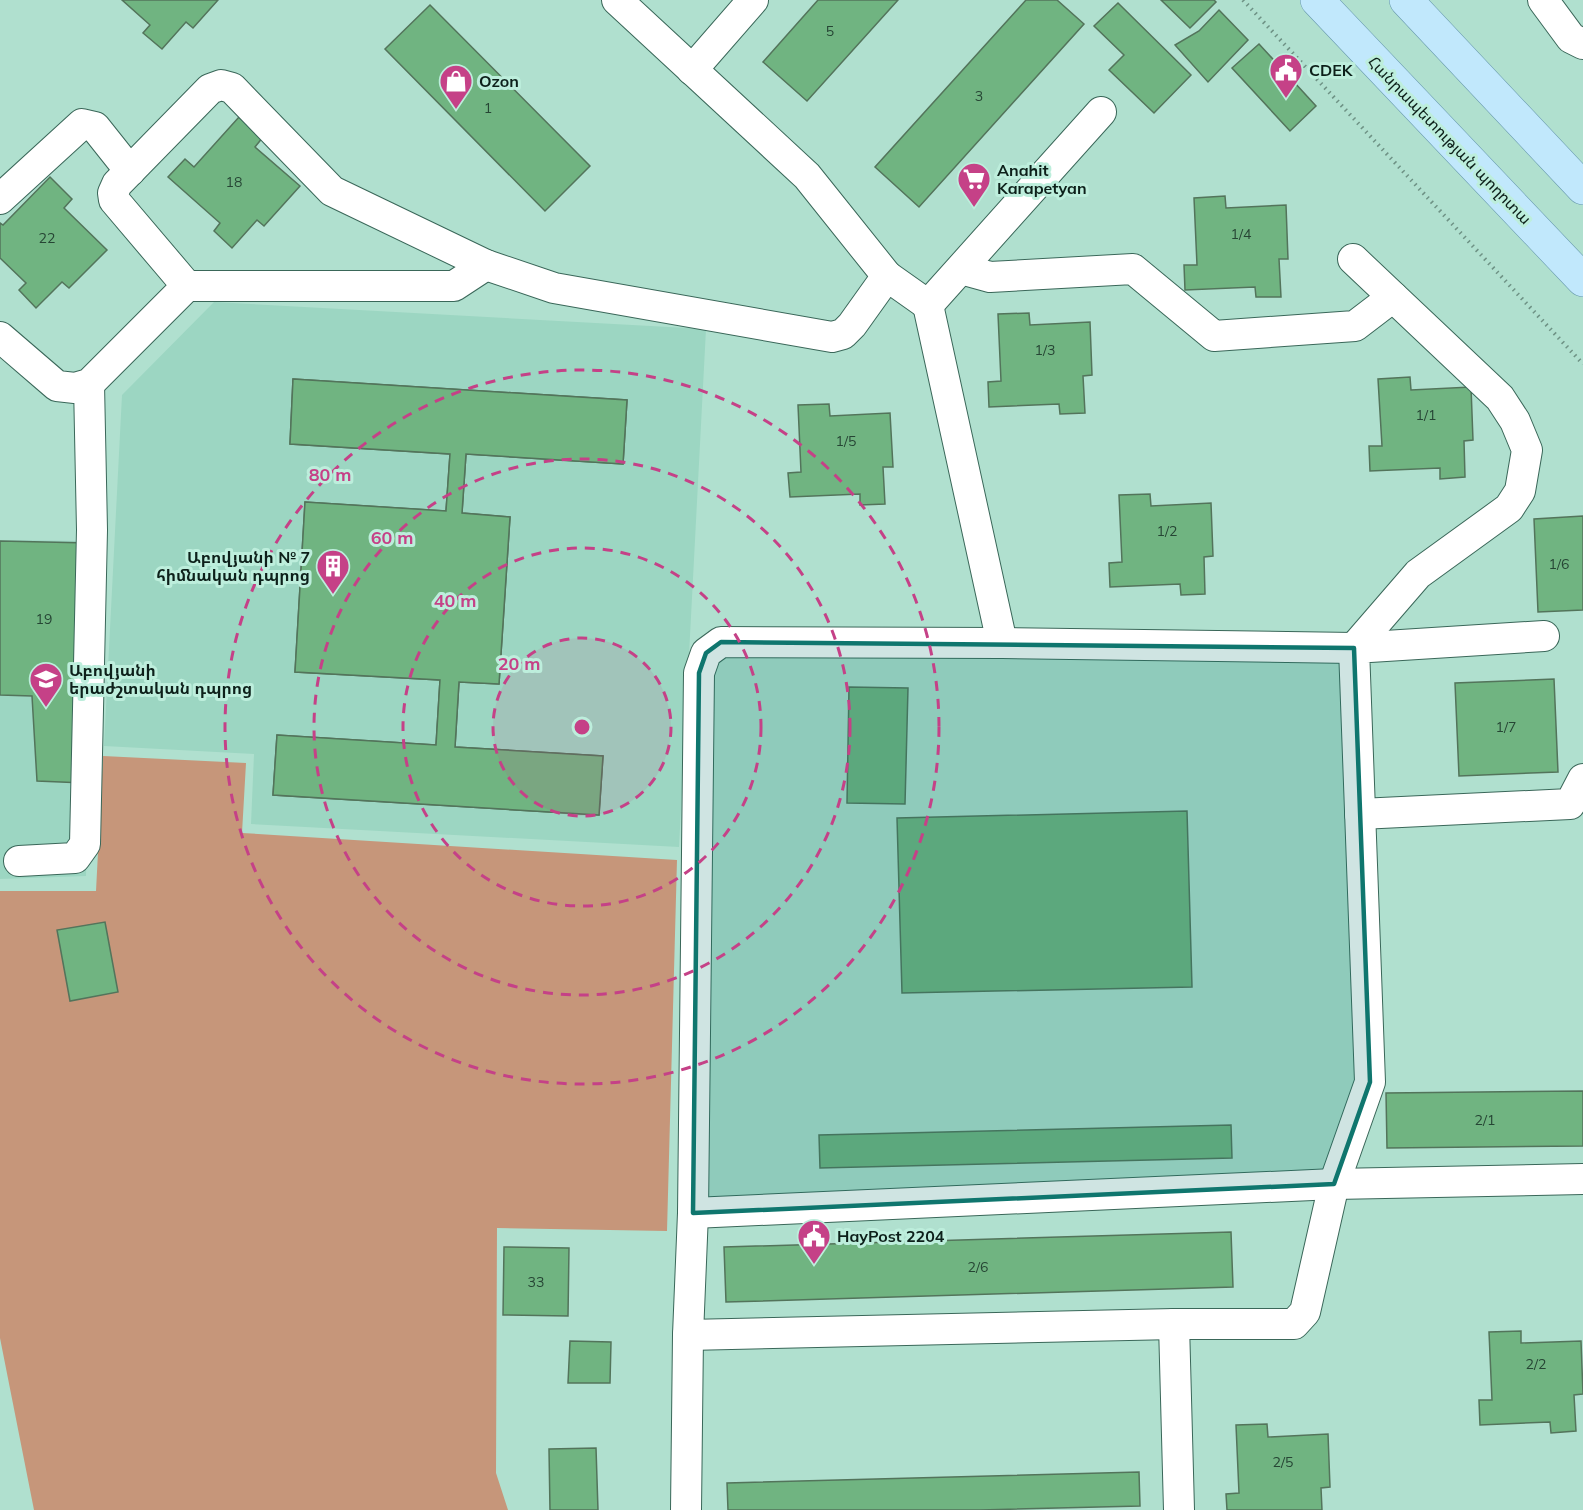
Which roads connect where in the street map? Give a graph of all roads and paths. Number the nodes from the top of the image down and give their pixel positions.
1 (617, 0) edge
2 (753, 0) edge
3 (1243, 0) edge
4 (1317, 0) edge
5 (1406, 0) edge
6 (1543, 0) edge
7 (1583, 44) edge
8 (692, 70) junction
9 (1101, 112) dead end
10 (130, 171) junction
11 (1583, 188) edge
12 (0, 199) edge
13 (1353, 259) dead end
14 (486, 265) junction
15 (960, 269) junction
16 (887, 276) junction
17 (1583, 280) edge
18 (187, 286) junction
19 (1393, 297) junction
20 (928, 305) junction
21 (0, 337) edge
22 (1583, 364) edge
23 (89, 384) junction
24 (1544, 636) dead end
25 (1002, 643) junction
26 (1354, 648) junction
27 (1583, 779) edge
28 (1360, 814) junction
29 (19, 861) dead end
30 (1583, 1179) edge
31 (1334, 1184) junction
32 (693, 1213) junction
33 (1174, 1324) junction
34 (688, 1335) junction
35 (686, 1510) edge
36 (1179, 1510) edge

1 - 8 street
2 - 8 street
3 - 22 path
4 - 17 main road, Հանրապետության պողոտա
5 - 11 main road
6 - 7 street
8 - 16 street
9 - 15 street
10 - 12 street
10 - 14 street
10 - 18 street
13 - 19 street
14 - 16 street
14 - 18 street
15 - 19 street
15 - 20 street
16 - 20 street
18 - 23 street
19 - 26 street
20 - 25 street
21 - 23 street
23 - 29 street
24 - 26 street
25 - 26 street
25 - 32 street
26 - 28 street
27 - 28 street
28 - 31 street
30 - 31 street
31 - 32 street
31 - 33 street
32 - 34 street
33 - 34 street
33 - 36 street
34 - 35 street

